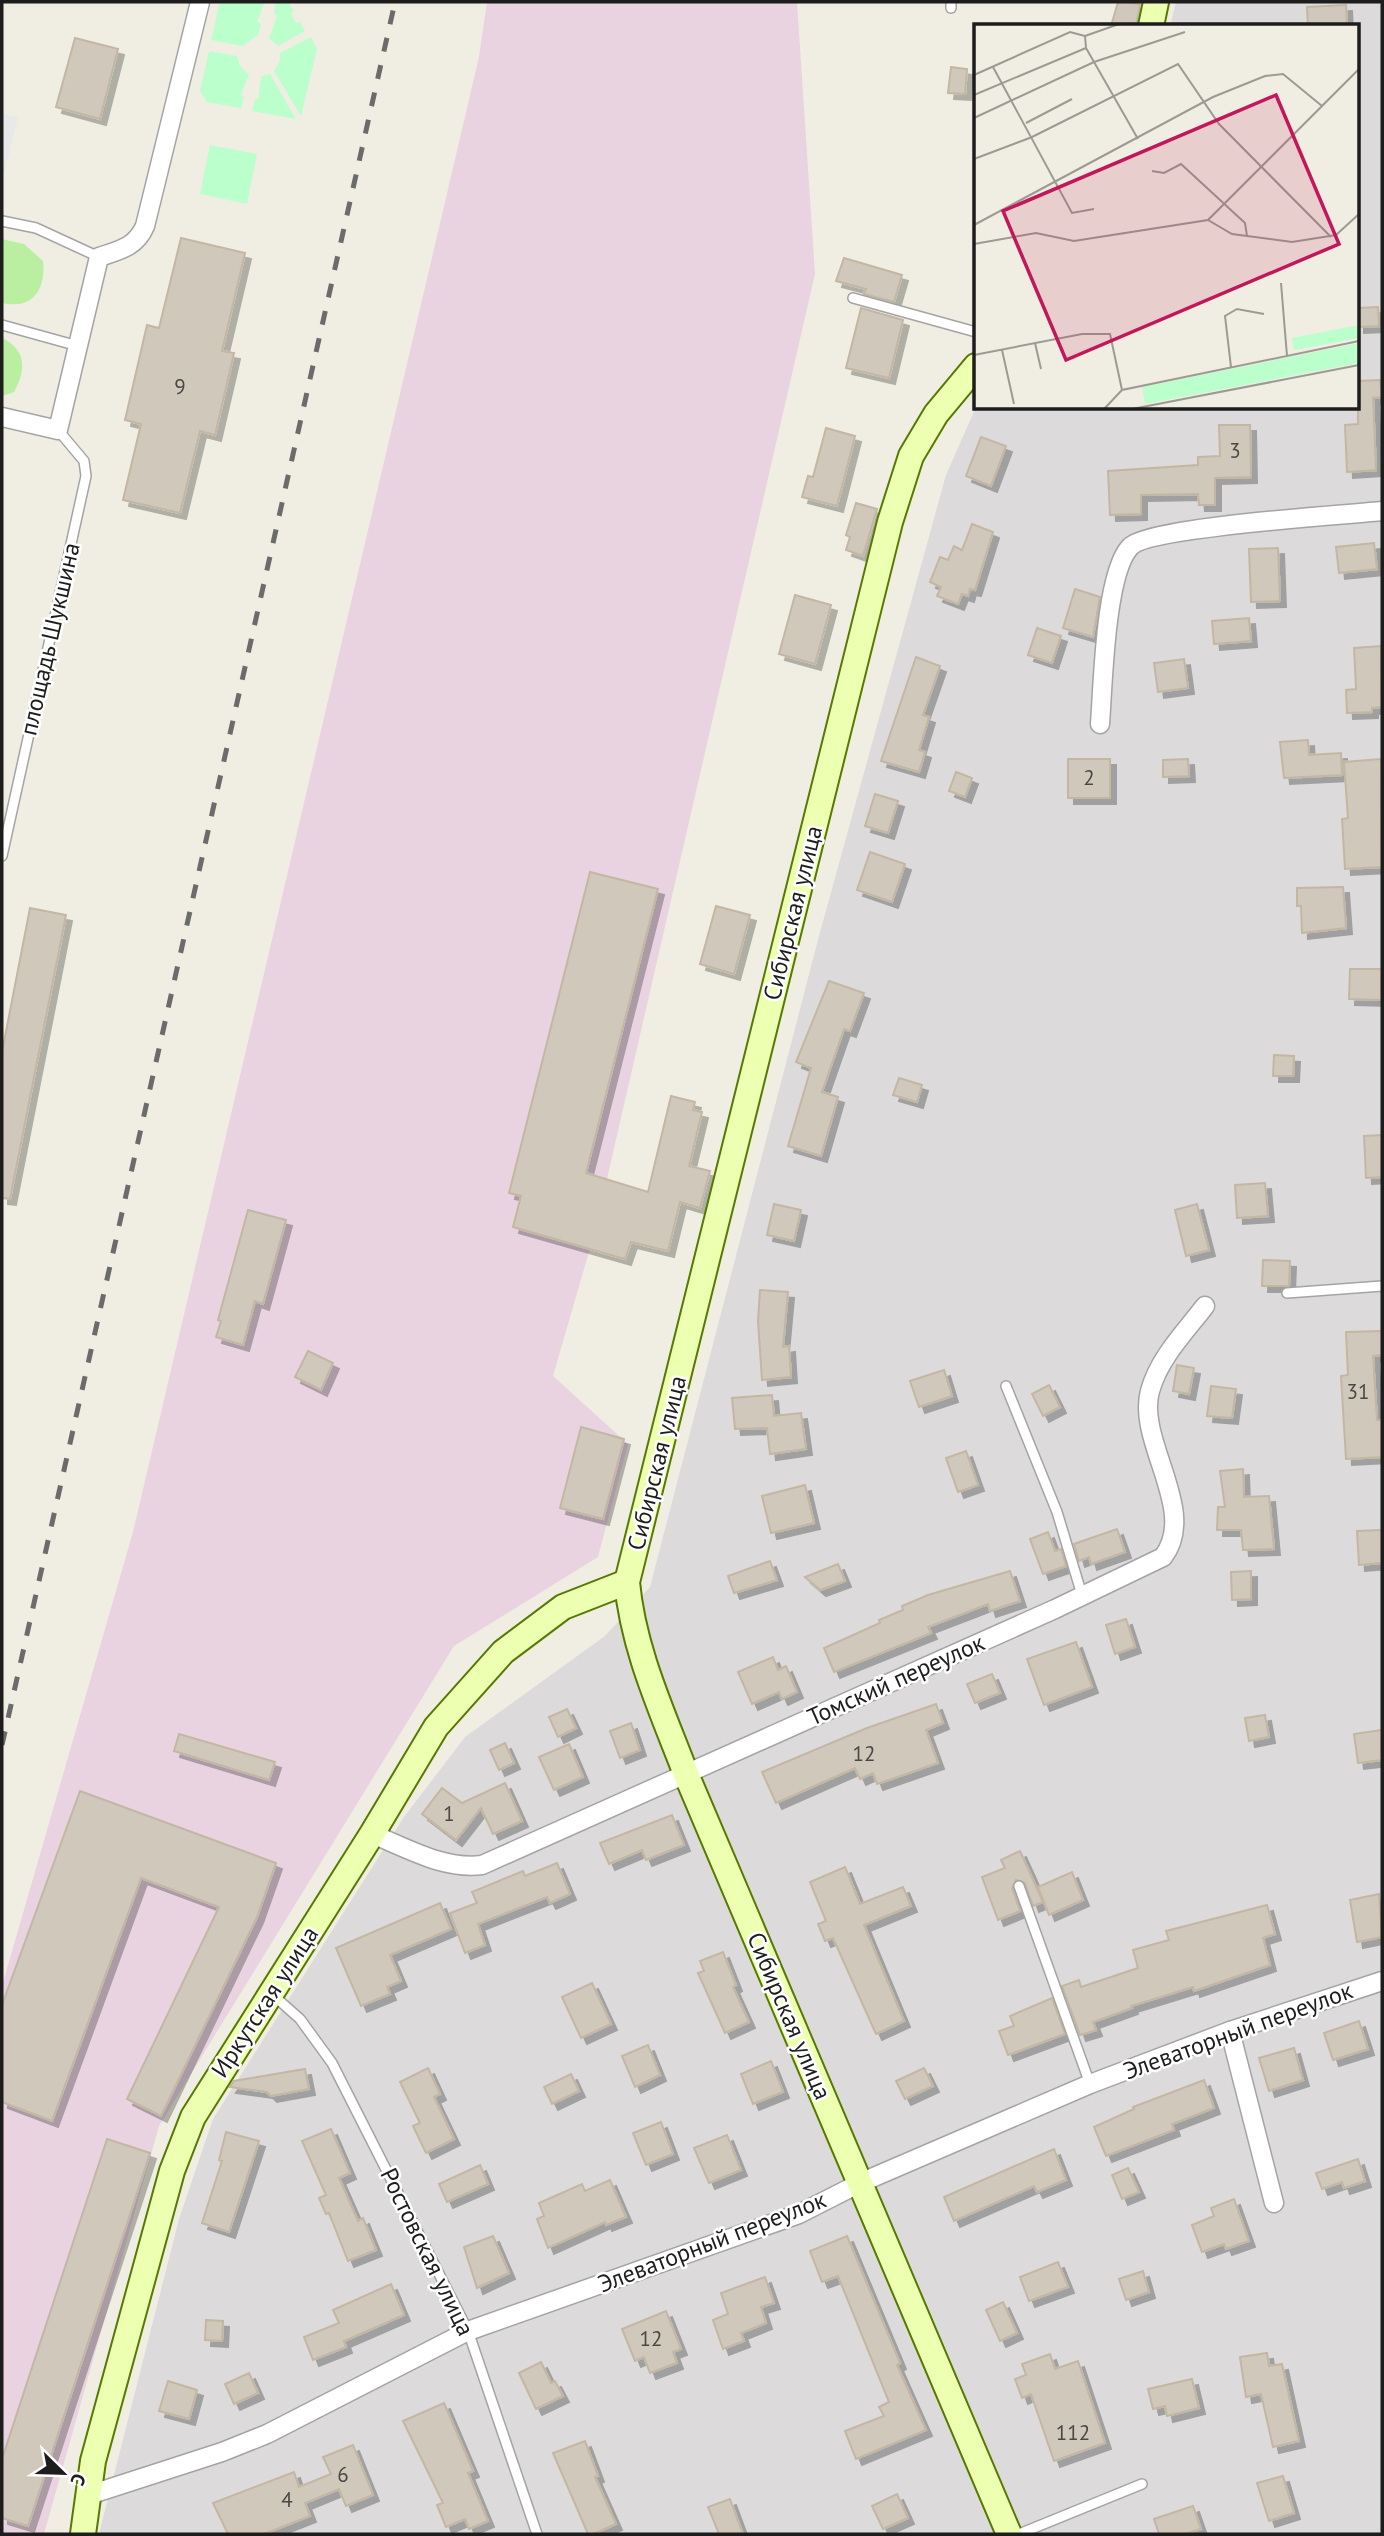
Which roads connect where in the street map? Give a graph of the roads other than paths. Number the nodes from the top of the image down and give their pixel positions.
1 (200, 2) edge
2 (1156, 2) edge
3 (1151, 24) edge
4 (2, 220) edge
5 (99, 257) junction
6 (853, 299) dead end
7 (2, 326) edge
8 (974, 331) edge
9 (78, 346) junction
10 (974, 368) edge
11 (2, 417) edge
12 (58, 430) junction
13 (1382, 511) edge
14 (1100, 724) dead end
15 (2, 856) edge
16 (1382, 1286) edge
17 (1287, 1293) dead end
18 (1205, 1306) dead end
19 (1006, 1386) dead end
20 (627, 1582) junction
21 (1082, 1595) junction
22 (686, 1774) junction
23 (372, 1834) junction
24 (1019, 1886) dead end
25 (1382, 1980) edge
26 (271, 1994) junction
27 (1230, 2031) junction
28 (1090, 2084) junction
29 (860, 2183) junction
30 (1274, 2203) dead end
31 (468, 2331) junction
32 (1142, 2484) dead end
33 (86, 2496) junction
34 (83, 2534) edge
35 (537, 2534) edge
36 (1009, 2534) edge
37 (1019, 2534) edge

1 - 5 street
2 - 3 street
4 - 5 lane
5 - 9 street
6 - 8 lane
7 - 9 lane
9 - 12 street
10 - 20 street, Сибирская улица
11 - 12 street
12 - 15 lane, площадь Шукшина
13 - 14 street
16 - 17 lane
18 - 21 street, Томский переулок
19 - 21 lane
20 - 22 street, Сибирская улица
20 - 23 street, Иркутская улица
21 - 22 street, Томский переулок
22 - 23 street, Томский переулок
22 - 29 street, Сибирская улица
23 - 26 street, Иркутская улица
24 - 28 lane
25 - 27 street, Элеваторный переулок
26 - 31 lane, Ростовская улица
26 - 33 street, Иркутская улица
27 - 28 street, Элеваторный переулок
27 - 30 street
28 - 29 street, Элеваторный переулок
29 - 31 street, Элеваторный переулок
29 - 36 street, Сибирская улица
31 - 33 street, Элеваторный переулок
31 - 35 lane, Ростовская улица
32 - 37 lane
33 - 34 street, Иркутская улица

